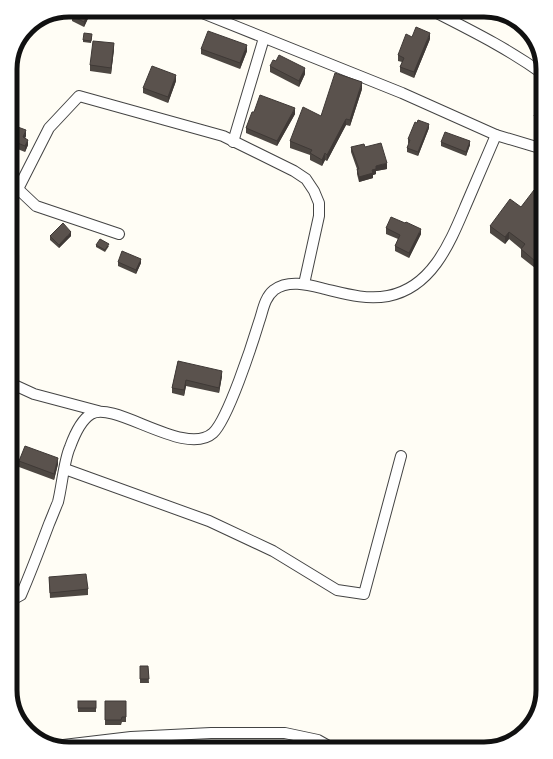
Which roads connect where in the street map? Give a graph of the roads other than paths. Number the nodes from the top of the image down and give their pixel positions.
1 (212, 17) edge
2 (445, 17) edge
3 (264, 38) junction
4 (536, 69) edge
5 (496, 136) junction
6 (233, 142) junction
7 (536, 147) edge
8 (17, 182) edge
9 (17, 190) edge
10 (120, 234) dead end
11 (304, 284) junction
12 (17, 386) edge
13 (98, 412) junction
14 (401, 456) dead end
15 (65, 469) junction
16 (17, 597) edge
17 (89, 742) edge
18 (322, 742) edge

1 - 3 street
2 - 4 street
3 - 5 street
3 - 6 street
5 - 7 street
5 - 11 street
6 - 8 street
6 - 11 street
9 - 10 street
11 - 13 street
12 - 13 street
13 - 15 street
14 - 15 street
15 - 16 street
17 - 18 street

